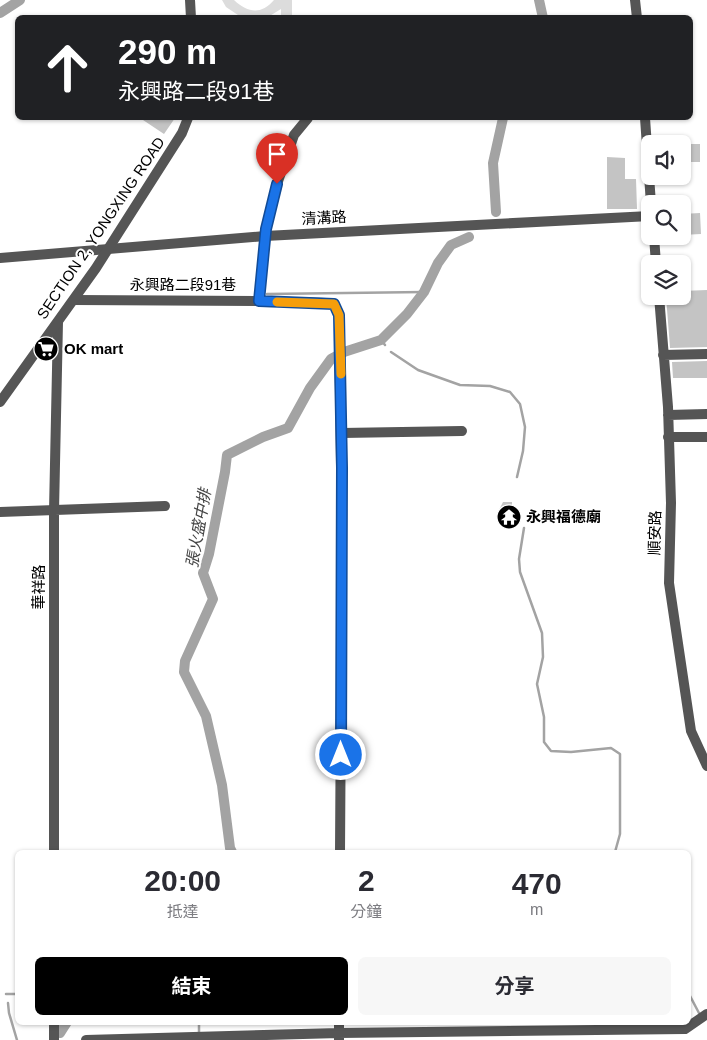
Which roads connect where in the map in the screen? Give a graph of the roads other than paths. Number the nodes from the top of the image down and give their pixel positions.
1 (190, 0) edge
2 (635, 0) edge
3 (191, 15) edge
4 (637, 15) edge
5 (187, 120) edge
6 (306, 120) edge
7 (644, 120) edge
8 (650, 195) edge
9 (641, 216) edge
10 (265, 236) junction
11 (109, 248) junction
12 (0, 258) edge
13 (74, 300) junction
14 (259, 301) junction
15 (660, 305) edge
16 (58, 322) junction
17 (707, 354) edge
18 (664, 355) junction
19 (0, 402) edge
20 (707, 414) edge
21 (668, 415) junction
22 (462, 431) dead end
23 (342, 433) junction
24 (668, 437) junction
25 (707, 437) edge
26 (165, 506) dead end
27 (54, 511) junction
28 (0, 512) edge
29 (707, 766) edge
30 (54, 850) edge
31 (340, 850) edge
32 (707, 1014) edge
33 (54, 1025) edge
34 (691, 1025) edge
35 (691, 1025) edge
36 (339, 1032) edge
37 (54, 1040) edge
38 (86, 1040) edge

1 - 3 street
2 - 4 street
5 - 11 street, SECTION 2, YONGXING ROAD
6 - 10 street
7 - 8 street
9 - 10 street, 清溝路
10 - 11 street, 清溝路
10 - 14 street
11 - 12 street, 清溝路
11 - 13 street, SECTION 2, YONGXING ROAD
13 - 14 street, 永興路二段91巷
13 - 16 street, SECTION 2, YONGXING ROAD
14 - 23 street, 永興路二段91巷
15 - 18 street, 順安路
16 - 19 street, SECTION 2, YONGXING ROAD
16 - 27 street, 華祥路
17 - 18 street
18 - 21 street, 順安路
20 - 21 street
21 - 24 street, 順安路
22 - 23 street
23 - 31 street, 永興路二段91巷
24 - 25 street
24 - 29 street, 順安路
26 - 27 street
27 - 28 street
27 - 30 street, 華祥路
32 - 34 street
33 - 37 street
35 - 36 street
36 - 38 street

